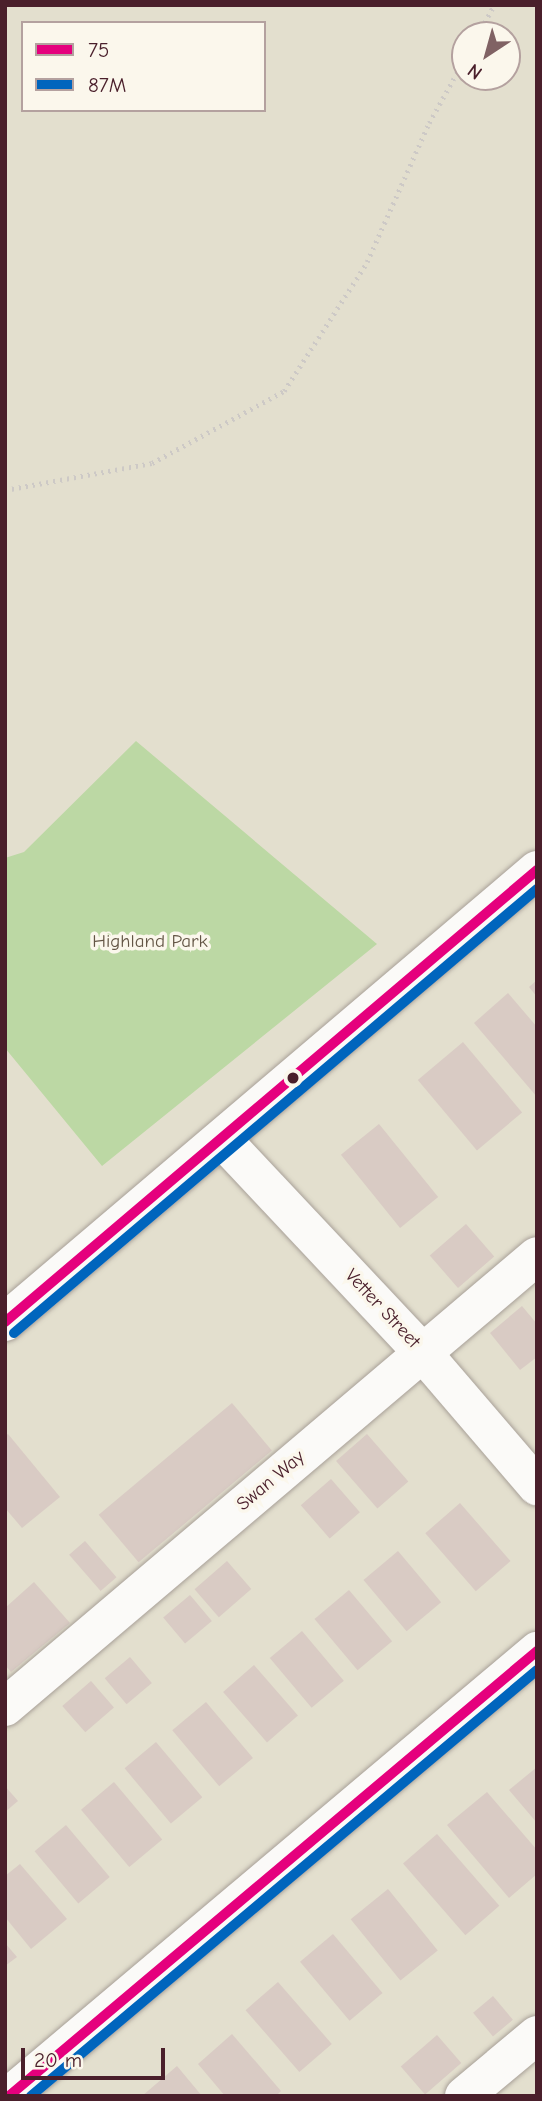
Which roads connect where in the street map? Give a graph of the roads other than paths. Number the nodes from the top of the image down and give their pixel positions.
1 (537, 870) edge
2 (222, 1139) junction
3 (537, 1256) edge
4 (5, 1322) edge
5 (422, 1352) junction
6 (537, 1486) edge
7 (537, 1651) edge
8 (5, 1707) edge
9 (537, 2035) edge
10 (9, 2096) edge
11 (464, 2096) edge

1 - 2 street
2 - 4 street
2 - 5 street, Vetter Street
3 - 5 street, Swan Way
5 - 6 street, Vetter Street
5 - 8 street, Swan Way
7 - 10 street
9 - 11 street

